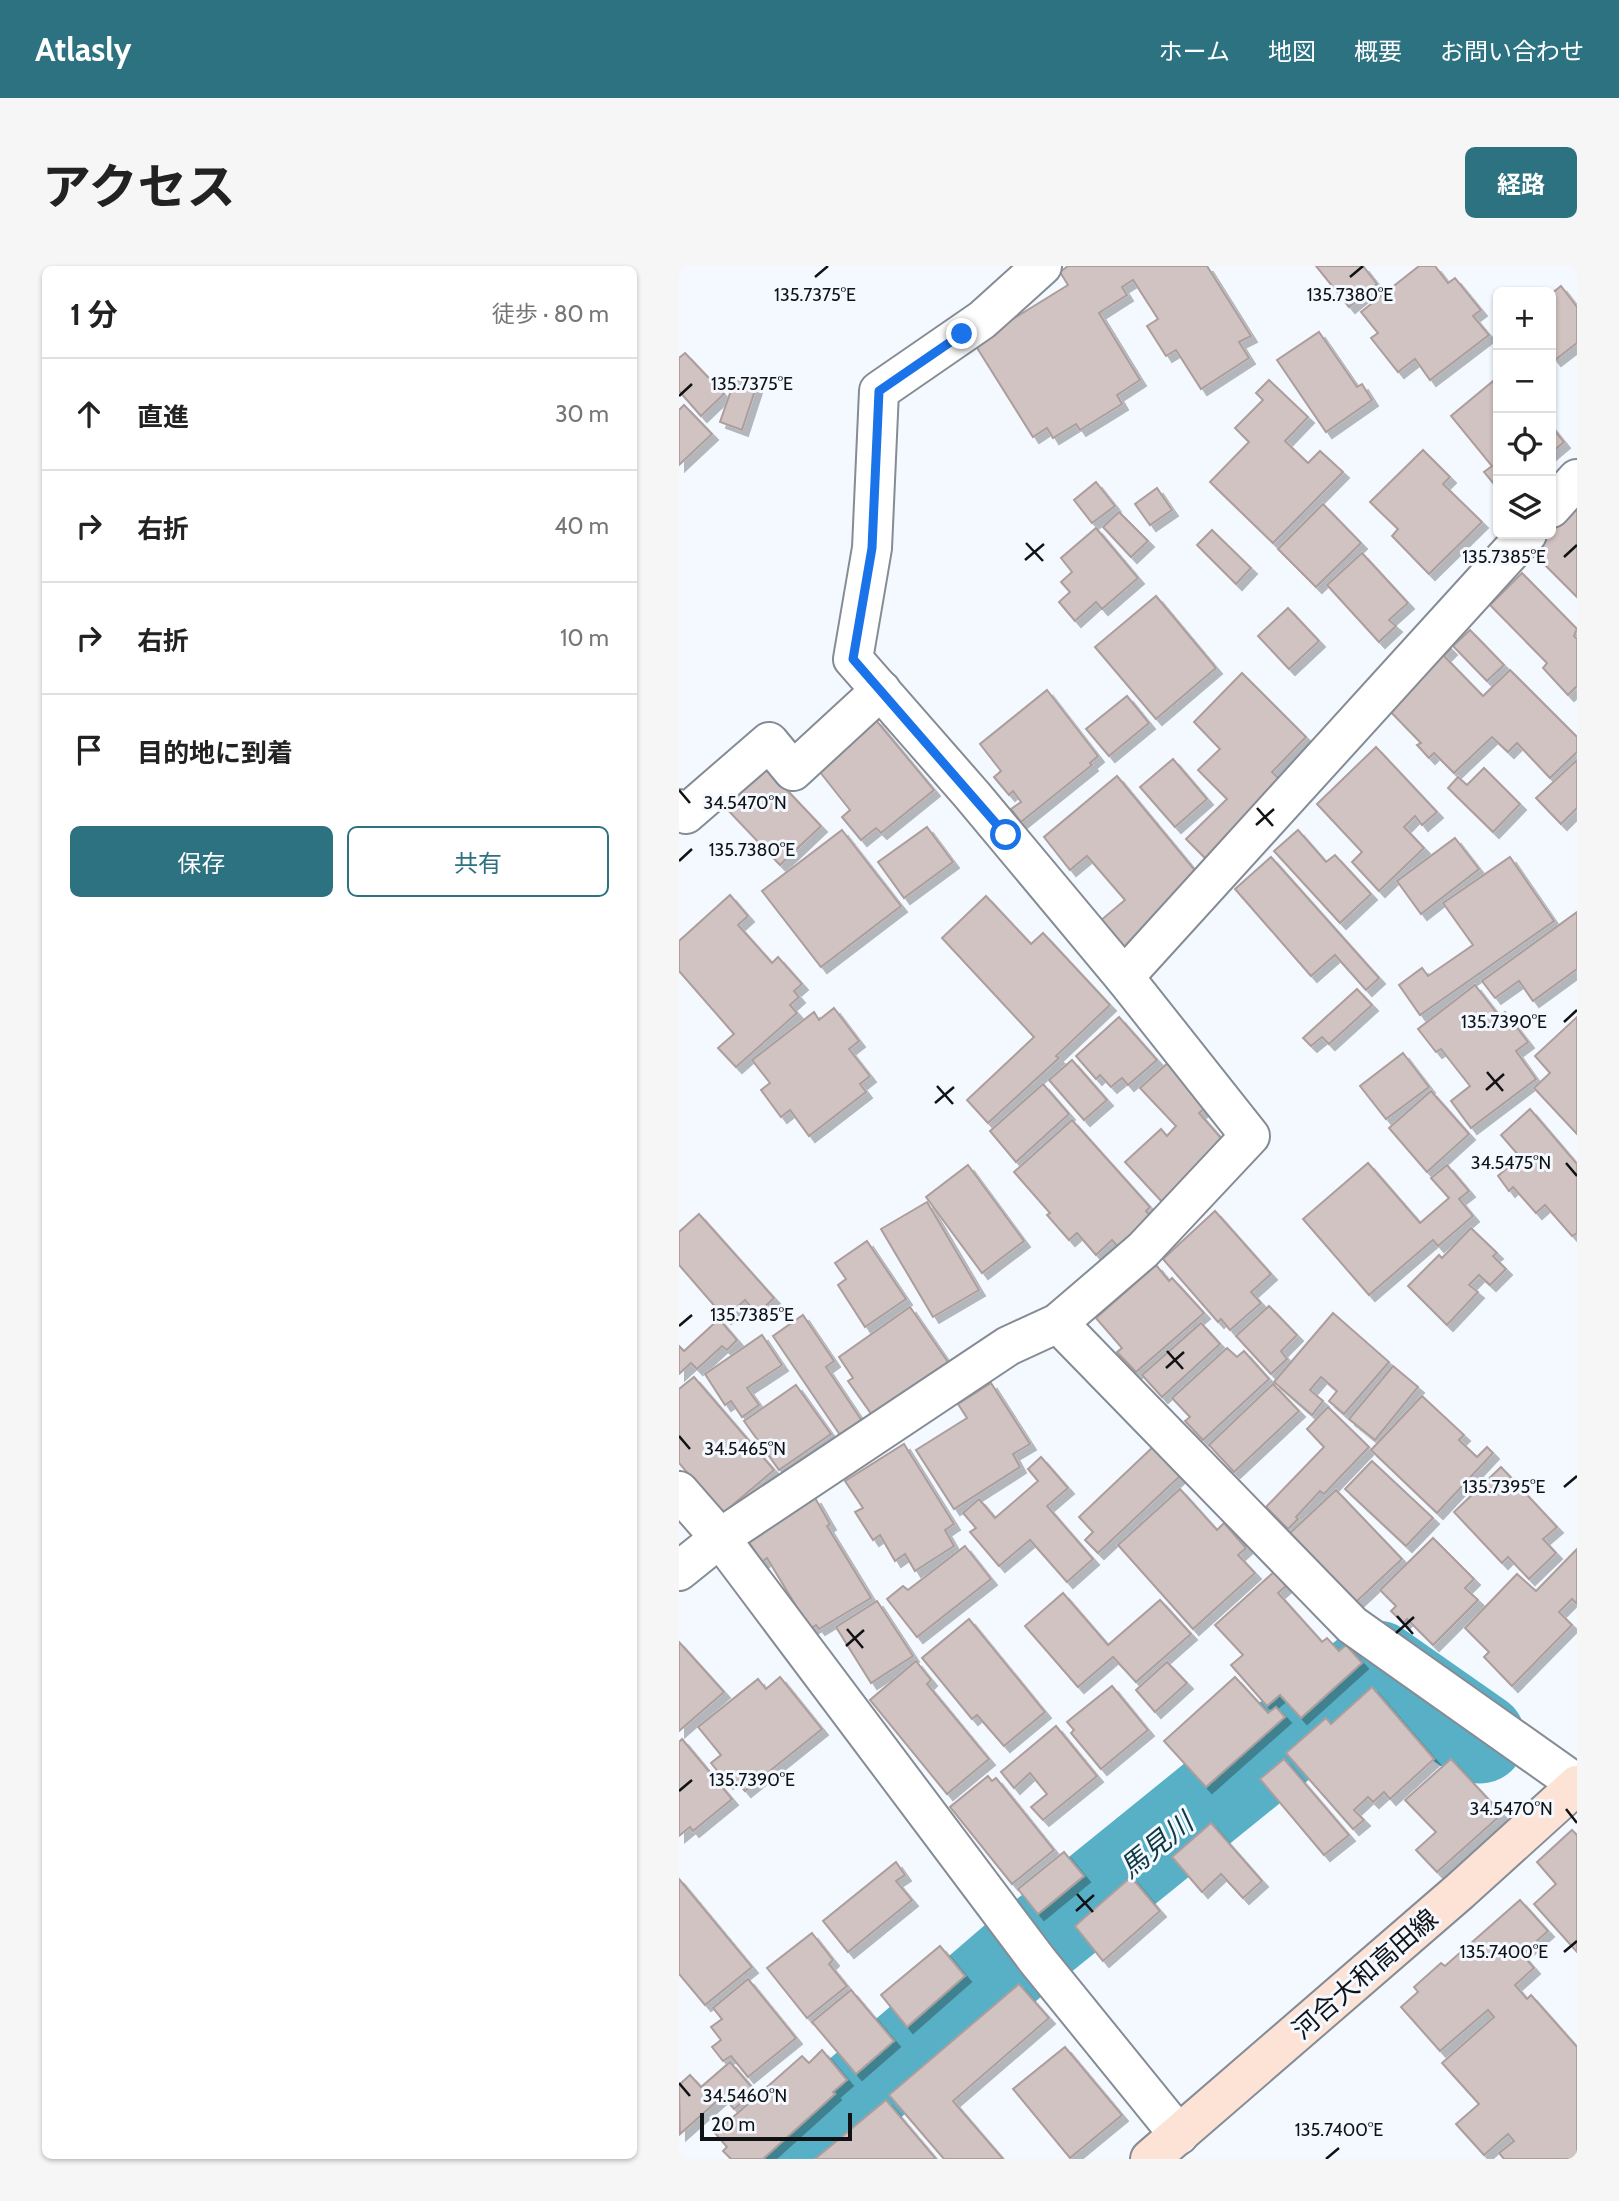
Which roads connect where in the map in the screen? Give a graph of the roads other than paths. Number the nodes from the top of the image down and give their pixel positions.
1 (1042, 266) edge
2 (1577, 479) edge
3 (1556, 502) edge
4 (1522, 539) edge
5 (881, 690) junction
6 (679, 809) edge
7 (1124, 976) junction
8 (1058, 1323) junction
9 (679, 1491) edge
10 (720, 1538) junction
11 (679, 1571) edge
12 (1577, 1785) edge
13 (1165, 2147) edge

1 - 5 street
2 - 3 street
4 - 7 street
5 - 6 street
5 - 7 street
7 - 8 street
8 - 10 street
8 - 12 street
9 - 10 street
10 - 11 street
10 - 13 street
12 - 13 main road, 河合大和高田線

